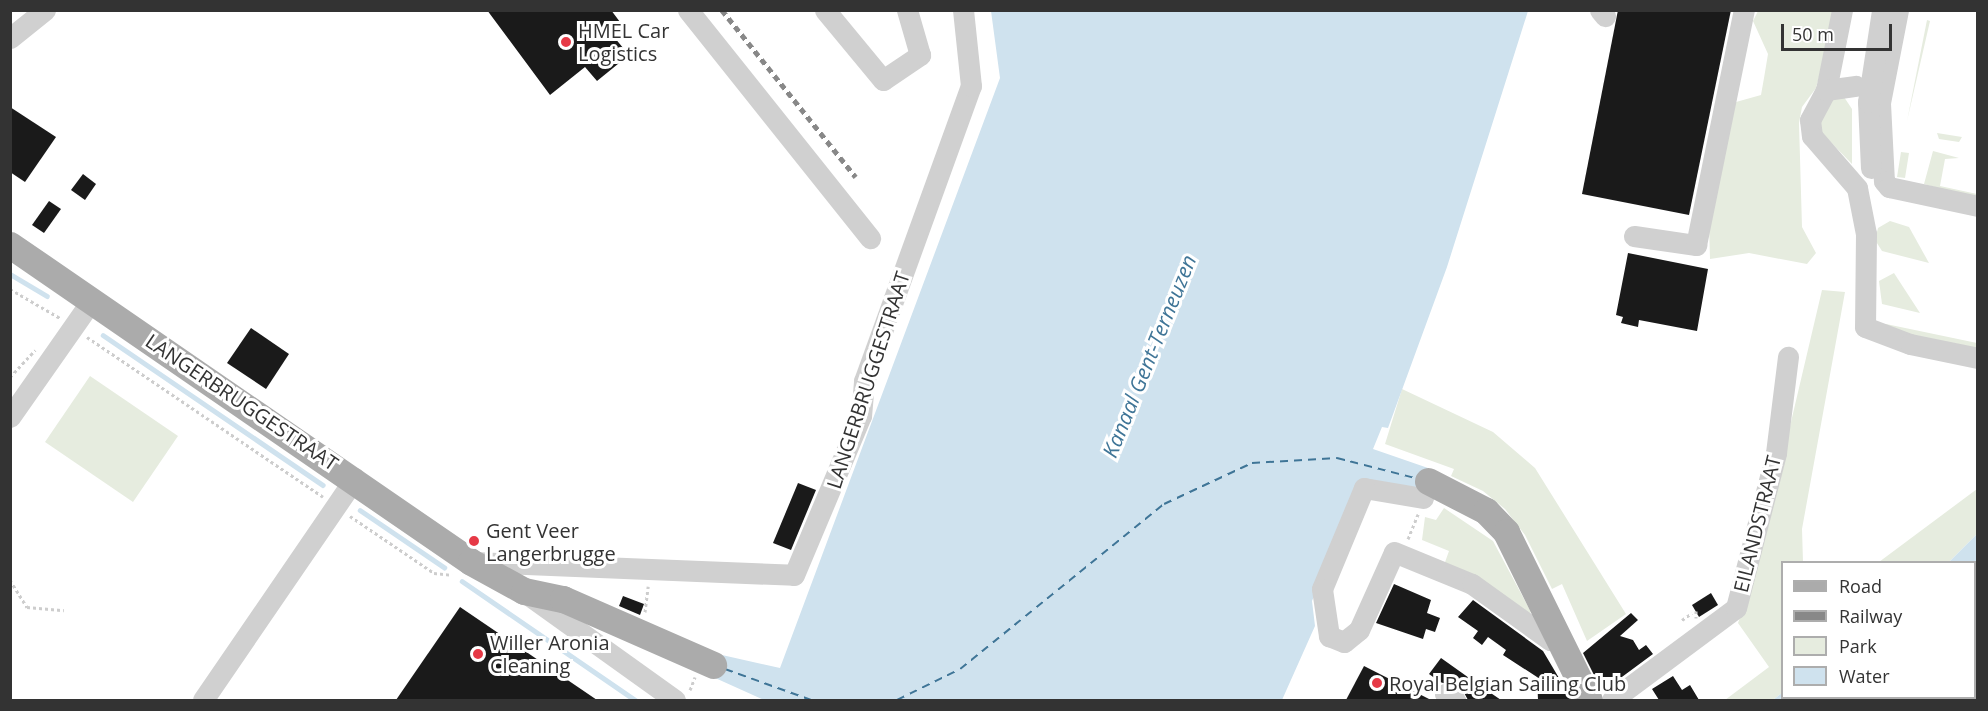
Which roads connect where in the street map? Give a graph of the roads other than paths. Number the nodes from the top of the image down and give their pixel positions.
1 (45, 10) edge
2 (688, 10) edge
3 (825, 10) edge
4 (908, 10) edge
5 (963, 10) edge
6 (1744, 10) edge
7 (1842, 10) edge
8 (1867, 10) edge
9 (1882, 10) edge
10 (1898, 10) edge
11 (10, 38) edge
12 (1856, 86) junction
13 (1826, 90) junction
14 (1877, 129) junction
15 (1977, 206) edge
16 (1866, 234) junction
17 (1634, 236) dead end
18 (870, 238) dead end
19 (10, 245) edge
20 (92, 300) junction
21 (1788, 357) dead end
22 (1977, 358) edge
23 (10, 417) edge
24 (355, 478) junction
25 (1426, 490) joint
26 (467, 568) junction
27 (524, 591) junction
28 (1558, 636) junction
29 (704, 670) road end
30 (203, 700) edge
31 (675, 700) edge
32 (1589, 700) edge
33 (1612, 700) edge

1 - 11 street
2 - 18 street
3 - 4 street
5 - 26 street, LANGERBRUGGESTRAAT
6 - 17 street
7 - 13 street
8 - 12 street
9 - 14 street
10 - 14 street
12 - 13 street
12 - 14 street
13 - 16 street
14 - 15 street
14 - 16 street
16 - 22 street
19 - 20 main road, LANGERBRUGGESTRAAT
20 - 23 street
20 - 24 main road, LANGERBRUGGESTRAAT
21 - 33 street, EILANDSTRAAT
24 - 26 main road, LANGERBRUGGESTRAAT
24 - 30 street
25 - 28 main road
25 - 28 street
26 - 27 main road, LANGERBRUGGESTRAAT
27 - 29 main road
27 - 31 street, LANGERBRUGGESTRAAT
28 - 32 main road

